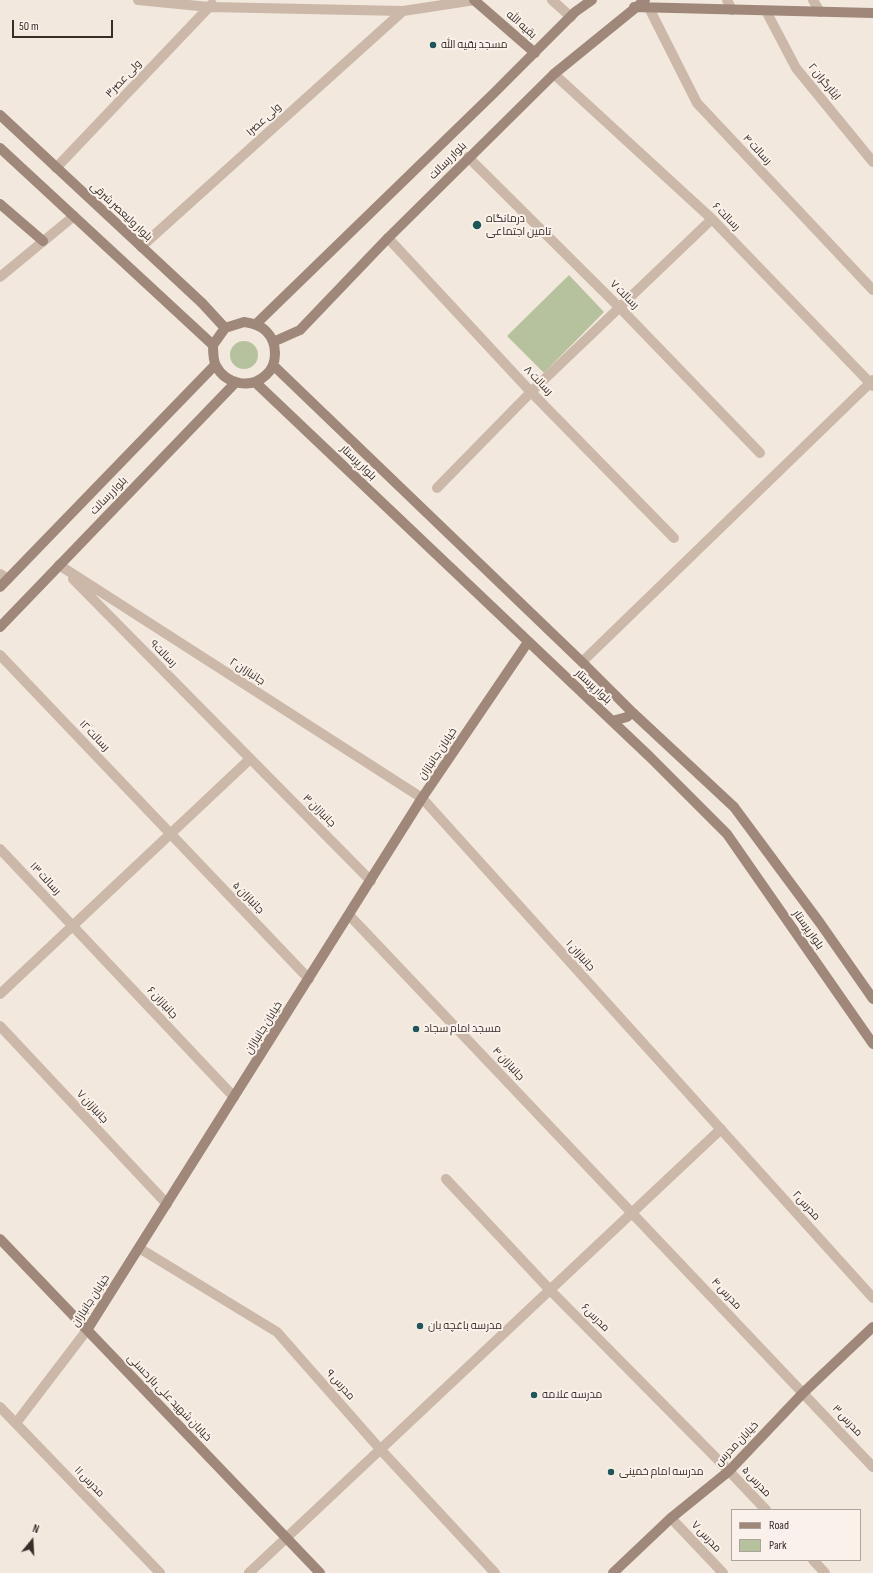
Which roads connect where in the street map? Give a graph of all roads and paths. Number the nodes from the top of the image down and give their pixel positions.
1 (138, 0) edge
2 (474, 0) edge
3 (552, 0) edge
4 (592, 0) edge
5 (727, 0) edge
6 (813, 0) edge
7 (212, 3) edge
8 (647, 4) edge
9 (732, 10) junction
10 (766, 10) junction
11 (403, 11) junction
12 (820, 12) junction
13 (873, 13) edge
14 (571, 16) junction
15 (535, 53) junction
16 (554, 74) junction
17 (0, 115) edge
18 (0, 148) edge
19 (468, 158) junction
20 (873, 162) edge
21 (56, 168) junction
22 (0, 204) edge
23 (74, 216) junction
24 (712, 219) junction
25 (388, 238) junction
26 (43, 241) junction
27 (142, 247) junction
28 (0, 277) edge
29 (873, 290) edge
30 (620, 308) junction
31 (256, 324) junction
32 (225, 328) junction
33 (273, 342) junction
34 (213, 345) junction
35 (215, 365) junction
36 (273, 365) junction
37 (236, 382) junction
38 (255, 382) junction
39 (872, 383) edge
40 (531, 392) junction
41 (760, 453) dead end
42 (437, 488) dead end
43 (674, 538) dead end
44 (59, 565) junction
45 (4, 577) edge
46 (0, 587) edge
47 (0, 627) edge
48 (528, 642) junction
49 (0, 655) edge
50 (582, 662) junction
51 (632, 712) junction
52 (612, 721) junction
53 (250, 759) junction
54 (422, 798) junction
55 (170, 834) junction
56 (0, 849) edge
57 (371, 881) junction
58 (349, 915) junction
59 (72, 926) junction
60 (309, 979) junction
61 (0, 994) edge
62 (873, 999) edge
63 (0, 1026) edge
64 (873, 1044) edge
65 (234, 1097) junction
66 (721, 1129) junction
67 (446, 1179) dead end
68 (167, 1204) junction
69 (632, 1212) junction
70 (0, 1239) edge
71 (139, 1248) junction
72 (550, 1290) junction
73 (873, 1298) edge
74 (873, 1327) edge
75 (87, 1330) junction
76 (803, 1393) junction
77 (0, 1407) edge
78 (16, 1423) junction
79 (380, 1449) junction
80 (873, 1467) edge
81 (730, 1471) junction
82 (765, 1509) edge
83 (671, 1518) junction
84 (286, 1538) junction
85 (814, 1561) edge
86 (160, 1573) edge
87 (248, 1573) edge
88 (320, 1573) edge
89 (495, 1573) edge
90 (613, 1573) edge
91 (723, 1573) edge
92 (825, 1573) edge

1 - 7 street
2 - 11 street
2 - 15 main road, بقیه الله
3 - 14 street
4 - 14 main road, بلوار رسالت
5 - 9 street
6 - 12 street
7 - 11 street
7 - 21 street, ولی عصر۳
8 - 9 main road
8 - 16 main road, بلوار رسالت
8 - 29 street, رسالت ۴
9 - 10 main road
10 - 12 main road
10 - 20 street, ایثارگران ۲
11 - 27 street, ولی عصر۱
12 - 13 main road
14 - 15 main road, بلوار رسالت
15 - 31 main road, بلوار رسالت
16 - 19 main road, بلوار رسالت
16 - 24 street, رسالت ۶
17 - 21 main road, بلوار ولیعصر شرقی
18 - 23 main road
19 - 25 main road, بلوار رسالت
19 - 30 street, رسالت ۷
21 - 27 main road, بلوار ولیعصر شرقی
22 - 26 main road
23 - 26 street
23 - 34 main road
24 - 30 street
24 - 39 street, رسالت ۶
25 - 33 main road, بلوار رسالت
25 - 40 street, رسالت ۸
26 - 28 street
27 - 32 main road, بلوار ولیعصر شرقی
30 - 40 street
30 - 41 street, رسالت ۷
31 - 32 main road
31 - 33 main road
32 - 34 main road
33 - 36 main road
34 - 35 main road
35 - 37 main road
35 - 45 main road, بلوار رسالت
36 - 38 main road
36 - 50 main road, بلوار پرستار
37 - 38 main road
37 - 44 main road, بلوار رسالت
38 - 48 main road, بلوار پرستار
39 - 50 street
40 - 42 street
40 - 43 street, رسالت ۸
44 - 47 main road, بلوار رسالت
44 - 53 street, رسالت۹
44 - 54 street, جانبازان ۲
45 - 46 main road, بلوار رسالت
48 - 52 main road, بلوار پرستار
48 - 54 main road, خیابان جانبازان
49 - 55 street, رسالت ۱۲
50 - 51 main road, بلوار پرستار
51 - 52 main road
51 - 62 main road, بلوار پرستار
52 - 64 main road, بلوار پرستار
53 - 55 street
53 - 57 street, جانبازان ۳
54 - 57 main road, خیابان جانبازان
54 - 66 street, جانبازان ۱
55 - 59 street
55 - 60 street, جانبازان ۵
56 - 59 street, رسالت ۱۳
57 - 58 main road, خیابان جانبازان
58 - 60 main road, خیابان جانبازان
58 - 69 street, جانبازان ۴
59 - 61 street
59 - 65 street, جانبازان ۶
60 - 65 main road, خیابان جانبازان
63 - 68 street, جانبازان ۷
65 - 68 main road, خیابان جانبازان
66 - 69 street
66 - 73 street, مدرس۲
67 - 72 street, مدرس۶
68 - 71 main road, خیابان جانبازان
69 - 72 street
69 - 76 street, مدرس ۴
70 - 75 main road, خیابان شهید علی باز حسنی
71 - 75 main road, خیابان جانبازان
71 - 79 street, مدرس ۹
72 - 79 street
72 - 81 street, مدرس۶
74 - 76 main road, خیابان مدرس
75 - 78 street, خیابان جانبازان
75 - 84 main road, خیابان شهید علی باز حسنی
76 - 80 street, مدرس ۳
76 - 81 main road, خیابان مدرس
77 - 78 street, مدرس ۱۱
78 - 86 street, مدرس ۱۱
79 - 84 street
79 - 89 street, مدرس ۹
81 - 82 street, مدرس ۵
81 - 83 main road, خیابان مدرس
83 - 90 main road, خیابان مدرس
83 - 91 street, مدرس ۷
84 - 87 street
84 - 88 main road, خیابان شهید علی باز حسنی
85 - 92 street

